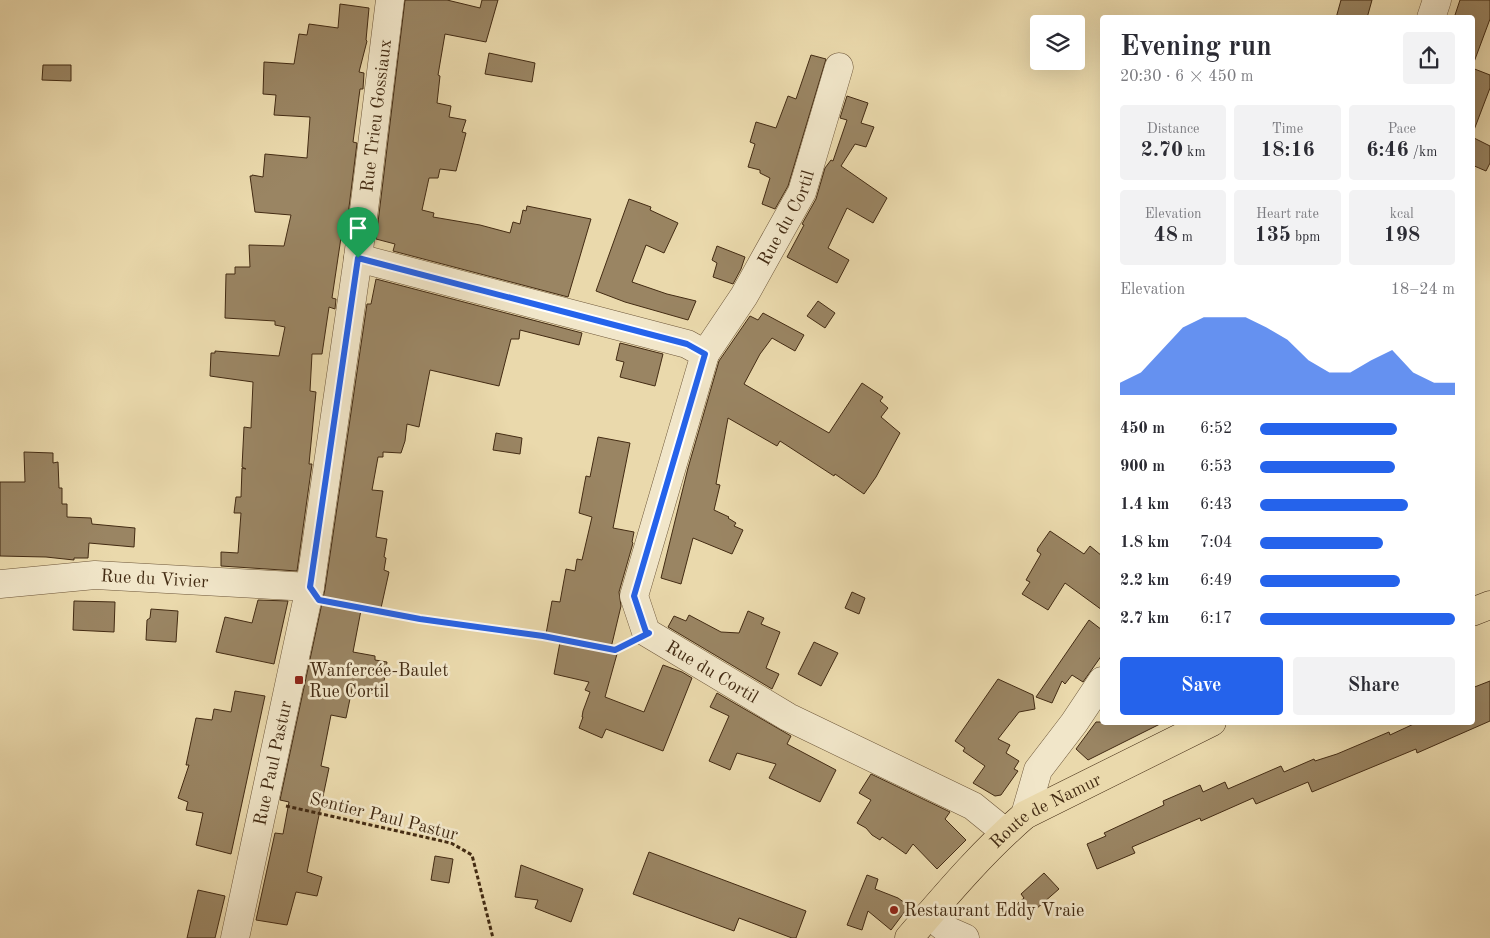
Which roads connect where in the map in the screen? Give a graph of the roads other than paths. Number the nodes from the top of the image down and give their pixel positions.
1 (390, 0) edge
2 (1437, 0) edge
3 (1432, 15) edge
4 (839, 67) dead end
5 (358, 258) junction
6 (705, 354) junction
7 (0, 584) edge
8 (310, 587) junction
9 (1490, 605) edge
10 (1475, 611) edge
11 (1100, 684) edge
12 (1206, 725) edge
13 (1015, 823) junction
14 (929, 915) junction
15 (235, 938) edge
16 (909, 938) edge
17 (966, 938) edge

1 - 5 street, Rue Trieu Gossiaux
2 - 3 street
4 - 6 street, Rue du Cortil
5 - 6 street
5 - 8 street, Rue Trieu Gossiaux
6 - 13 street, Rue du Cortil
7 - 8 street, Rue du Vivier
8 - 15 street, Rue Paul Pastur
9 - 10 main road
11 - 13 street
12 - 13 main road, Route de Namur
13 - 14 main road, Route de Namur
14 - 16 main road, Route de Namur
14 - 17 street

